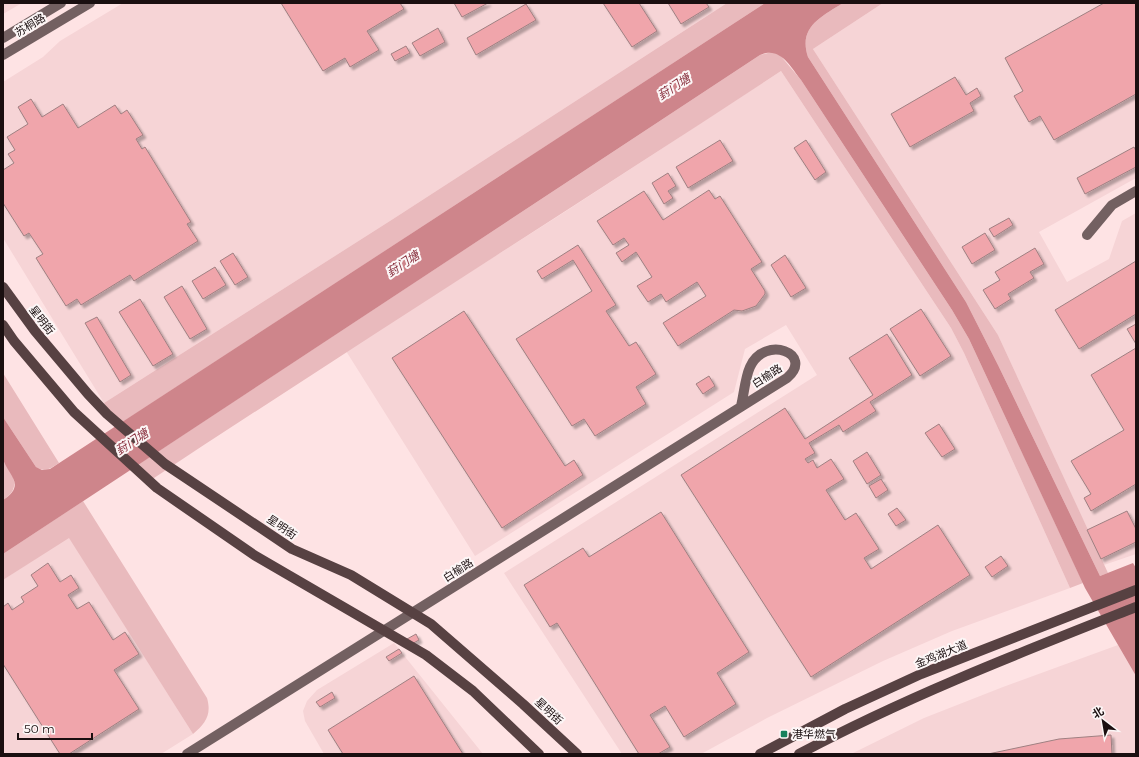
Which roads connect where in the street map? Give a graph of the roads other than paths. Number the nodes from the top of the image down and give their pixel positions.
1 (61, 3) edge
2 (90, 3) edge
3 (3, 38) edge
4 (3, 55) edge
5 (1136, 191) edge
6 (1087, 235) dead end
7 (3, 287) edge
8 (3, 325) edge
9 (741, 406) junction
10 (1136, 590) edge
11 (1136, 607) edge
12 (412, 613) junction
13 (385, 630) junction
14 (187, 754) edge
15 (539, 754) edge
16 (577, 754) edge
17 (760, 754) edge
18 (799, 754) edge

1 - 3 street, 苏桐路
2 - 4 street, 苏桐路
5 - 6 street
7 - 12 main road, 星明街
8 - 13 main road
9 - 9 street, 白榆路
9 - 12 street, 白榆路
10 - 17 main road, 金鸡湖大道
11 - 18 main road
12 - 13 street, 白榆路
12 - 16 main road, 星明街
13 - 14 street, 白榆路
13 - 15 main road

